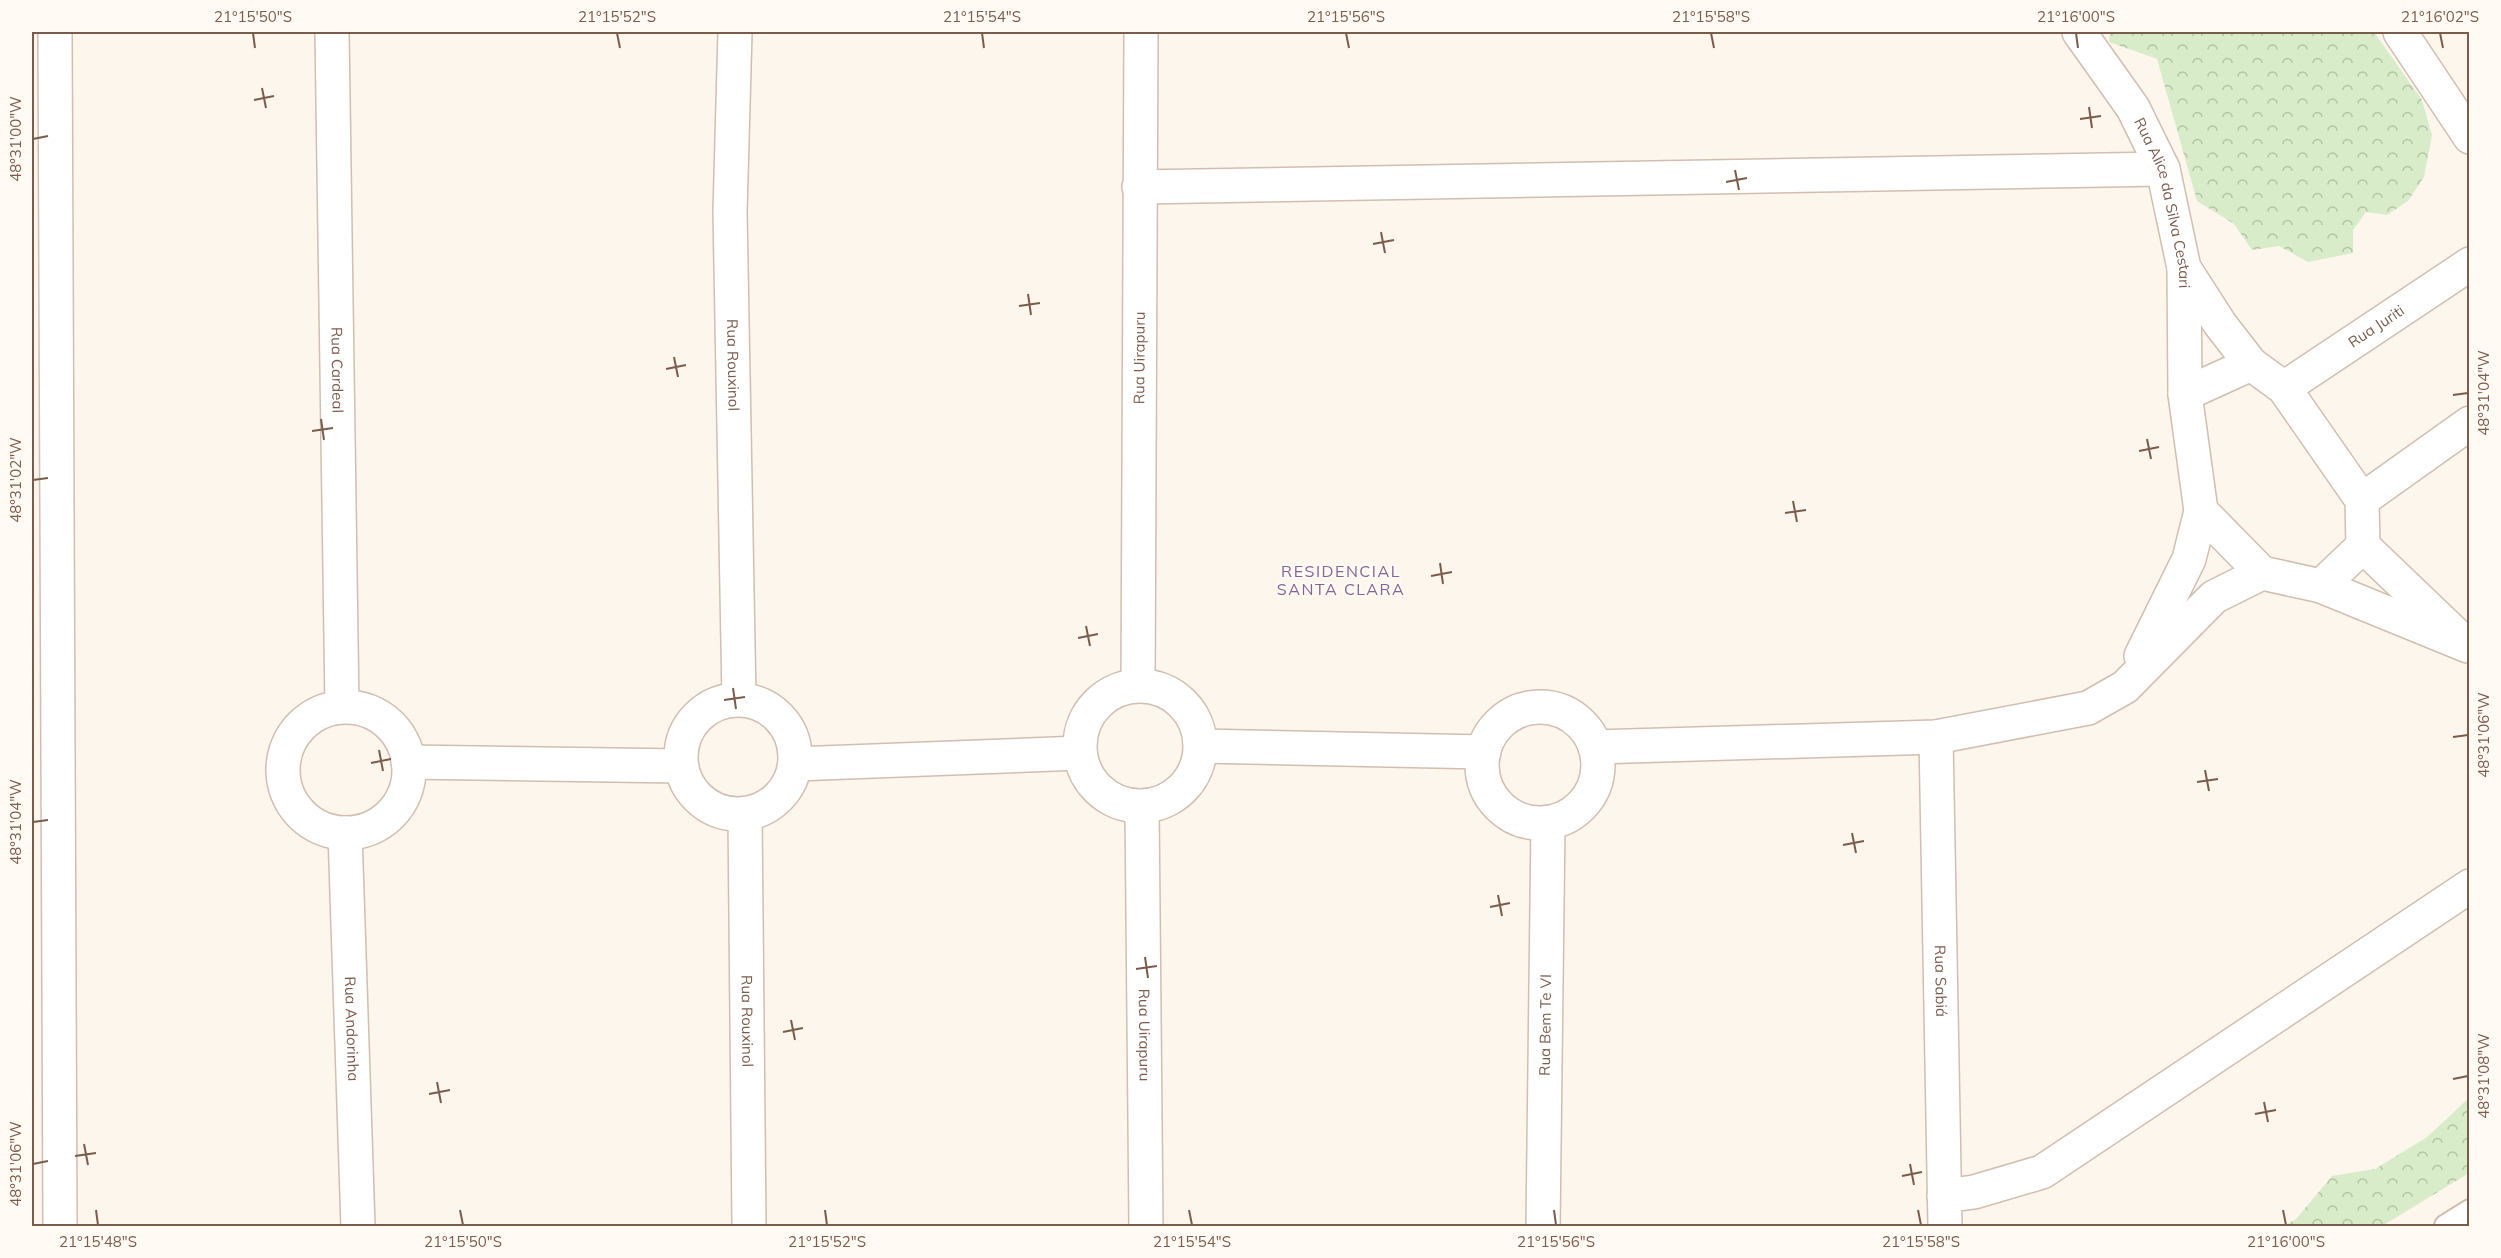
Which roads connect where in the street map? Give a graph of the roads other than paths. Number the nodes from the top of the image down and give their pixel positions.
1 (55, 32) edge
2 (332, 32) edge
3 (735, 32) edge
4 (1141, 32) edge
5 (2079, 32) edge
6 (2400, 32) edge
7 (2469, 137) edge
8 (2163, 169) junction
9 (1139, 187) junction
10 (2469, 264) edge
11 (2184, 268) junction
12 (2251, 364) junction
13 (2284, 388) junction
14 (2185, 394) junction
15 (2469, 423) edge
16 (2362, 500) junction
17 (2201, 511) junction
18 (2363, 546) junction
19 (2262, 573) junction
20 (2321, 586) junction
21 (2469, 647) edge
22 (1138, 685) junction
23 (2125, 687) junction
24 (740, 699) junction
25 (342, 706) junction
26 (1936, 737) junction
27 (1201, 746) junction
28 (1595, 747) junction
29 (1484, 752) junction
30 (1080, 753) junction
31 (408, 762) junction
32 (795, 764) junction
33 (681, 766) junction
34 (1142, 807) junction
35 (746, 815) junction
36 (1548, 823) junction
37 (345, 833) junction
38 (2469, 886) edge
39 (1944, 1211) edge
40 (2469, 1211) edge
41 (60, 1227) edge
42 (358, 1227) edge
43 (749, 1227) edge
44 (1146, 1227) edge
45 (1543, 1227) edge
46 (2446, 1227) edge

1 - 41 street
2 - 25 street, Rua Cardeal
3 - 24 street, Rua Rouxinol
4 - 9 street, Rua Uirapuru
5 - 8 street, Rua Alice da Silva Cestari
6 - 7 street
8 - 9 street
8 - 11 street, Rua Alice da Silva Cestari
9 - 22 street, Rua Uirapuru
10 - 13 street, Rua Juriti
11 - 12 street
11 - 14 street, Rua Alice da Silva Cestari
12 - 13 street
12 - 14 street
13 - 16 street
14 - 17 street, Rua Alice da Silva Cestari
15 - 16 street
16 - 18 street
17 - 19 street
17 - 23 street
18 - 20 street
18 - 21 street
19 - 20 street
19 - 23 street
20 - 21 street
22 - 27 street
22 - 30 street
23 - 26 street
24 - 32 street
24 - 33 street
25 - 31 street
25 - 37 street
26 - 28 street
26 - 39 street, Rua Sabiá
27 - 29 street
27 - 34 street
28 - 29 street
28 - 36 street
29 - 36 street
30 - 32 street
30 - 34 street
31 - 33 street
31 - 37 street
32 - 35 street
33 - 35 street
34 - 44 street, Rua Uirapuru
35 - 43 street, Rua Rouxinol
36 - 45 street, Rua Bem Te VI
37 - 42 street, Rua Andorinha
38 - 39 street
40 - 46 lane

